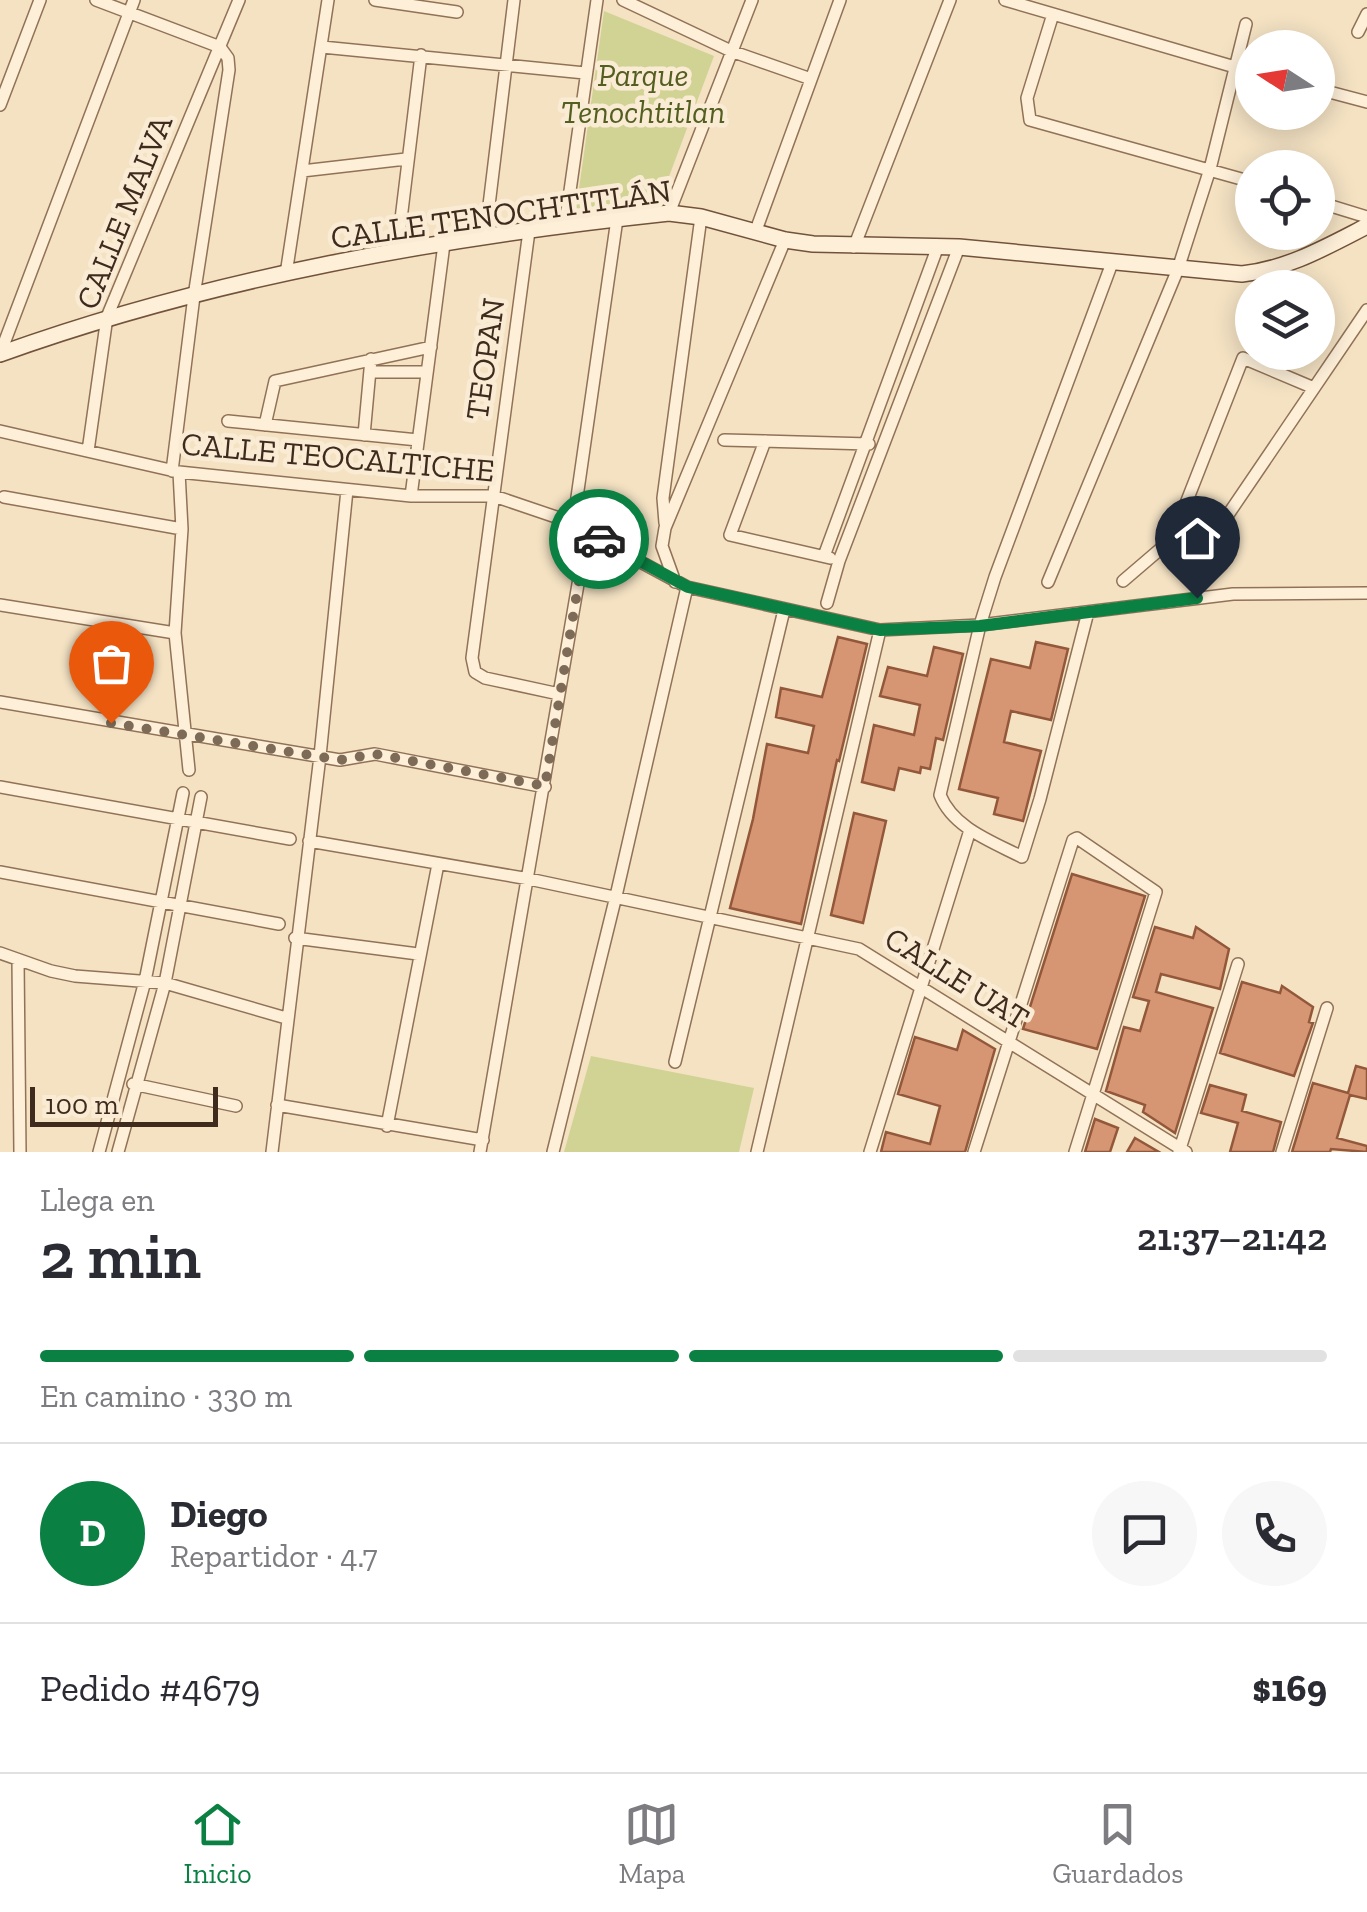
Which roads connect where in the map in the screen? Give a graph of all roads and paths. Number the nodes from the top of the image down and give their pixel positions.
1 (40, 0) edge
2 (96, 0) edge
3 (239, 0) edge
4 (328, 0) edge
5 (375, 0) edge
6 (514, 0) edge
7 (597, 0) edge
8 (623, 0) edge
9 (752, 0) edge
10 (840, 0) edge
11 (950, 0) edge
12 (1004, 0) edge
13 (132, 6) edge
14 (456, 12) dead end
15 (1053, 14) junction
16 (1367, 14) edge
17 (1246, 24) dead end
18 (1244, 30) edge
19 (1358, 32) dead end
20 (220, 47) junction
21 (322, 47) junction
22 (731, 50) junction
23 (421, 55) junction
24 (504, 64) junction
25 (1235, 68) joint
26 (585, 73) junction
27 (811, 80) junction
28 (1335, 94) edge
29 (1367, 102) edge
30 (0, 105) edge
31 (406, 160) junction
32 (1210, 168) junction
33 (302, 171) junction
34 (1235, 176) edge
35 (1335, 207) edge
36 (670, 213) junction
37 (702, 217) junction
38 (1367, 217) edge
39 (617, 219) junction
40 (565, 226) junction
41 (1367, 226) edge
42 (529, 231) junction
43 (756, 233) junction
44 (485, 238) junction
45 (785, 240) junction
46 (444, 244) junction
47 (938, 246) junction
48 (854, 247) junction
49 (958, 247) junction
50 (397, 252) junction
51 (1112, 263) junction
52 (1178, 269) junction
53 (286, 274) junction
54 (924, 285) junction
55 (942, 292) junction
56 (194, 296) junction
57 (1367, 310) edge
58 (108, 317) junction
59 (431, 348) junction
60 (0, 354) edge
61 (371, 365) junction
62 (428, 372) junction
63 (1314, 388) junction
64 (228, 421) dead end
65 (265, 425) junction
66 (0, 431) edge
67 (364, 435) junction
68 (418, 440) junction
69 (724, 440) dead end
70 (765, 442) junction
71 (865, 444) junction
72 (883, 444) junction
73 (88, 451) junction
74 (176, 472) junction
75 (347, 490) junction
76 (411, 496) junction
77 (494, 496) junction
78 (4, 498) dead end
79 (573, 525) junction
80 (666, 528) junction
81 (182, 529) junction
82 (587, 532) junction
83 (1172, 538) junction
84 (824, 556) junction
85 (839, 561) junction
86 (1123, 581) dead end
87 (1048, 582) dead end
88 (681, 584) junction
89 (1367, 594) edge
90 (827, 602) dead end
91 (0, 605) edge
92 (784, 610) junction
93 (1088, 612) junction
94 (980, 626) junction
95 (880, 630) junction
96 (175, 633) junction
97 (560, 694) junction
98 (0, 702) edge
99 (186, 736) junction
100 (320, 756) junction
101 (189, 770) dead end
102 (545, 786) junction
103 (0, 787) edge
104 (183, 793) dead end
105 (201, 797) dead end
106 (177, 819) junction
107 (196, 822) junction
108 (970, 830) junction
109 (290, 839) dead end
110 (309, 841) junction
111 (438, 864) junction
112 (0, 872) edge
113 (529, 879) junction
114 (616, 896) junction
115 (161, 902) junction
116 (180, 906) junction
117 (711, 916) junction
118 (279, 924) dead end
119 (808, 936) junction
120 (296, 938) junction
121 (0, 953) edge
122 (418, 954) junction
123 (18, 960) junction
124 (1238, 964) dead end
125 (146, 981) junction
126 (165, 983) junction
127 (921, 988) junction
128 (1326, 1008) dead end
129 (286, 1018) junction
130 (1008, 1042) junction
131 (675, 1062) dead end
132 (118, 1082) junction
133 (136, 1085) junction
134 (1093, 1094) junction
135 (236, 1106) dead end
136 (278, 1106) junction
137 (387, 1126) junction
138 (482, 1146) edge
139 (1182, 1151) edge
140 (20, 1152) edge
141 (99, 1152) edge
142 (118, 1152) edge
143 (272, 1152) edge
144 (553, 1152) edge
145 (757, 1152) edge
146 (870, 1152) edge
147 (974, 1152) edge
148 (1075, 1152) edge
149 (1282, 1152) edge

1 - 30 street
2 - 13 street
3 - 20 street, CALLE MALVA
4 - 21 street
5 - 14 street
6 - 24 street
7 - 26 street
8 - 22 street
9 - 22 street
10 - 27 street
11 - 48 street
12 - 15 street
13 - 20 street
13 - 60 street
15 - 25 street
15 - 32 street
16 - 19 street
17 - 18 street
20 - 56 street
20 - 58 street, CALLE MALVA
21 - 23 street
21 - 33 street
22 - 27 street
22 - 36 street
23 - 24 street
23 - 31 street
24 - 26 street
24 - 44 street
25 - 32 street
26 - 40 street
27 - 43 street
28 - 29 street
31 - 33 street
31 - 50 street
32 - 34 street
32 - 52 street
33 - 53 street
35 - 38 street
36 - 37 street, CALLE TENOCHTITLÁN
36 - 39 street, CALLE TENOCHTITLÁN
37 - 43 street, CALLE TENOCHTITLÁN
37 - 80 street
39 - 40 street, CALLE TENOCHTITLÁN
39 - 79 street
40 - 42 street, CALLE TENOCHTITLÁN
41 - 52 street, CALLE TENOCHTITLÁN
42 - 44 street, CALLE TENOCHTITLÁN
42 - 77 street, TEOPAN
43 - 45 street, CALLE TENOCHTITLÁN
44 - 46 street, CALLE TENOCHTITLÁN
45 - 48 street, CALLE TENOCHTITLÁN
45 - 80 street
46 - 50 street, CALLE TENOCHTITLÁN
46 - 59 street
47 - 48 street, CALLE TENOCHTITLÁN
47 - 49 street, CALLE TENOCHTITLÁN
47 - 54 street
49 - 51 street, CALLE TENOCHTITLÁN
49 - 55 street
50 - 53 street, CALLE TENOCHTITLÁN
51 - 52 street, CALLE TENOCHTITLÁN
51 - 94 street
52 - 87 street
53 - 56 street, CALLE TENOCHTITLÁN
54 - 55 street
54 - 71 street
55 - 72 street
56 - 58 street, CALLE TENOCHTITLÁN
56 - 74 street
57 - 63 street
58 - 60 street, CALLE TENOCHTITLÁN
58 - 73 street, CALLE MALVA
59 - 61 street
59 - 62 street
61 - 62 street
61 - 65 street
61 - 67 street
62 - 68 street
63 - 83 street
63 - 83 street
64 - 65 street
65 - 67 street
66 - 73 street, CALLE TEOCALTICHE
67 - 68 street
68 - 76 street
69 - 70 street
70 - 71 street
70 - 84 street
71 - 72 street
71 - 84 street
72 - 85 street
73 - 74 street, CALLE TEOCALTICHE
74 - 75 street, CALLE TEOCALTICHE
74 - 81 street
75 - 76 street, CALLE TEOCALTICHE
75 - 100 street
76 - 77 street, CALLE TEOCALTICHE
77 - 79 street, CALLE TEOCALTICHE
77 - 97 street, TEOPAN
78 - 81 street
79 - 82 street, CALLE TEOCALTICHE
80 - 88 street
81 - 96 street
82 - 88 street, CALLE TEOCALTICHE
82 - 97 street
83 - 86 street
84 - 85 street
85 - 90 street
88 - 92 street, CALLE TEOCALTICHE
88 - 114 street
89 - 93 street, CALLE TEOCALTICHE
91 - 96 street
92 - 95 street, CALLE TEOCALTICHE
92 - 117 street
93 - 94 street, CALLE TEOCALTICHE
93 - 108 street
94 - 95 street, CALLE TEOCALTICHE
94 - 108 street
95 - 119 street
96 - 99 street
97 - 102 street
98 - 99 street
99 - 100 street
99 - 101 street
100 - 102 street
100 - 110 street
102 - 113 street
103 - 106 street
104 - 106 street
105 - 107 street
106 - 107 street
106 - 115 street
107 - 109 street
107 - 116 street
108 - 127 street
110 - 111 street, CALLE UAT
110 - 120 street
111 - 113 street, CALLE UAT
111 - 122 street
112 - 115 street
113 - 114 street, CALLE UAT
113 - 138 street
114 - 117 street, CALLE UAT
114 - 144 street
115 - 116 street
115 - 125 street
116 - 118 street
116 - 126 street
117 - 119 street, CALLE UAT
117 - 131 street
119 - 127 street, CALLE UAT
119 - 145 street
120 - 122 street
120 - 129 street
121 - 123 street
122 - 137 street
123 - 125 street
123 - 140 street
124 - 139 street
125 - 126 street
125 - 132 street
126 - 129 street
126 - 133 street
127 - 130 street, CALLE UAT
127 - 146 street
128 - 149 street
129 - 136 street
130 - 134 street, CALLE UAT
130 - 134 street
130 - 147 street
132 - 133 street
132 - 141 street
133 - 135 street
133 - 142 street
134 - 139 street, CALLE UAT
134 - 148 street
136 - 137 street
136 - 143 street
137 - 138 street

